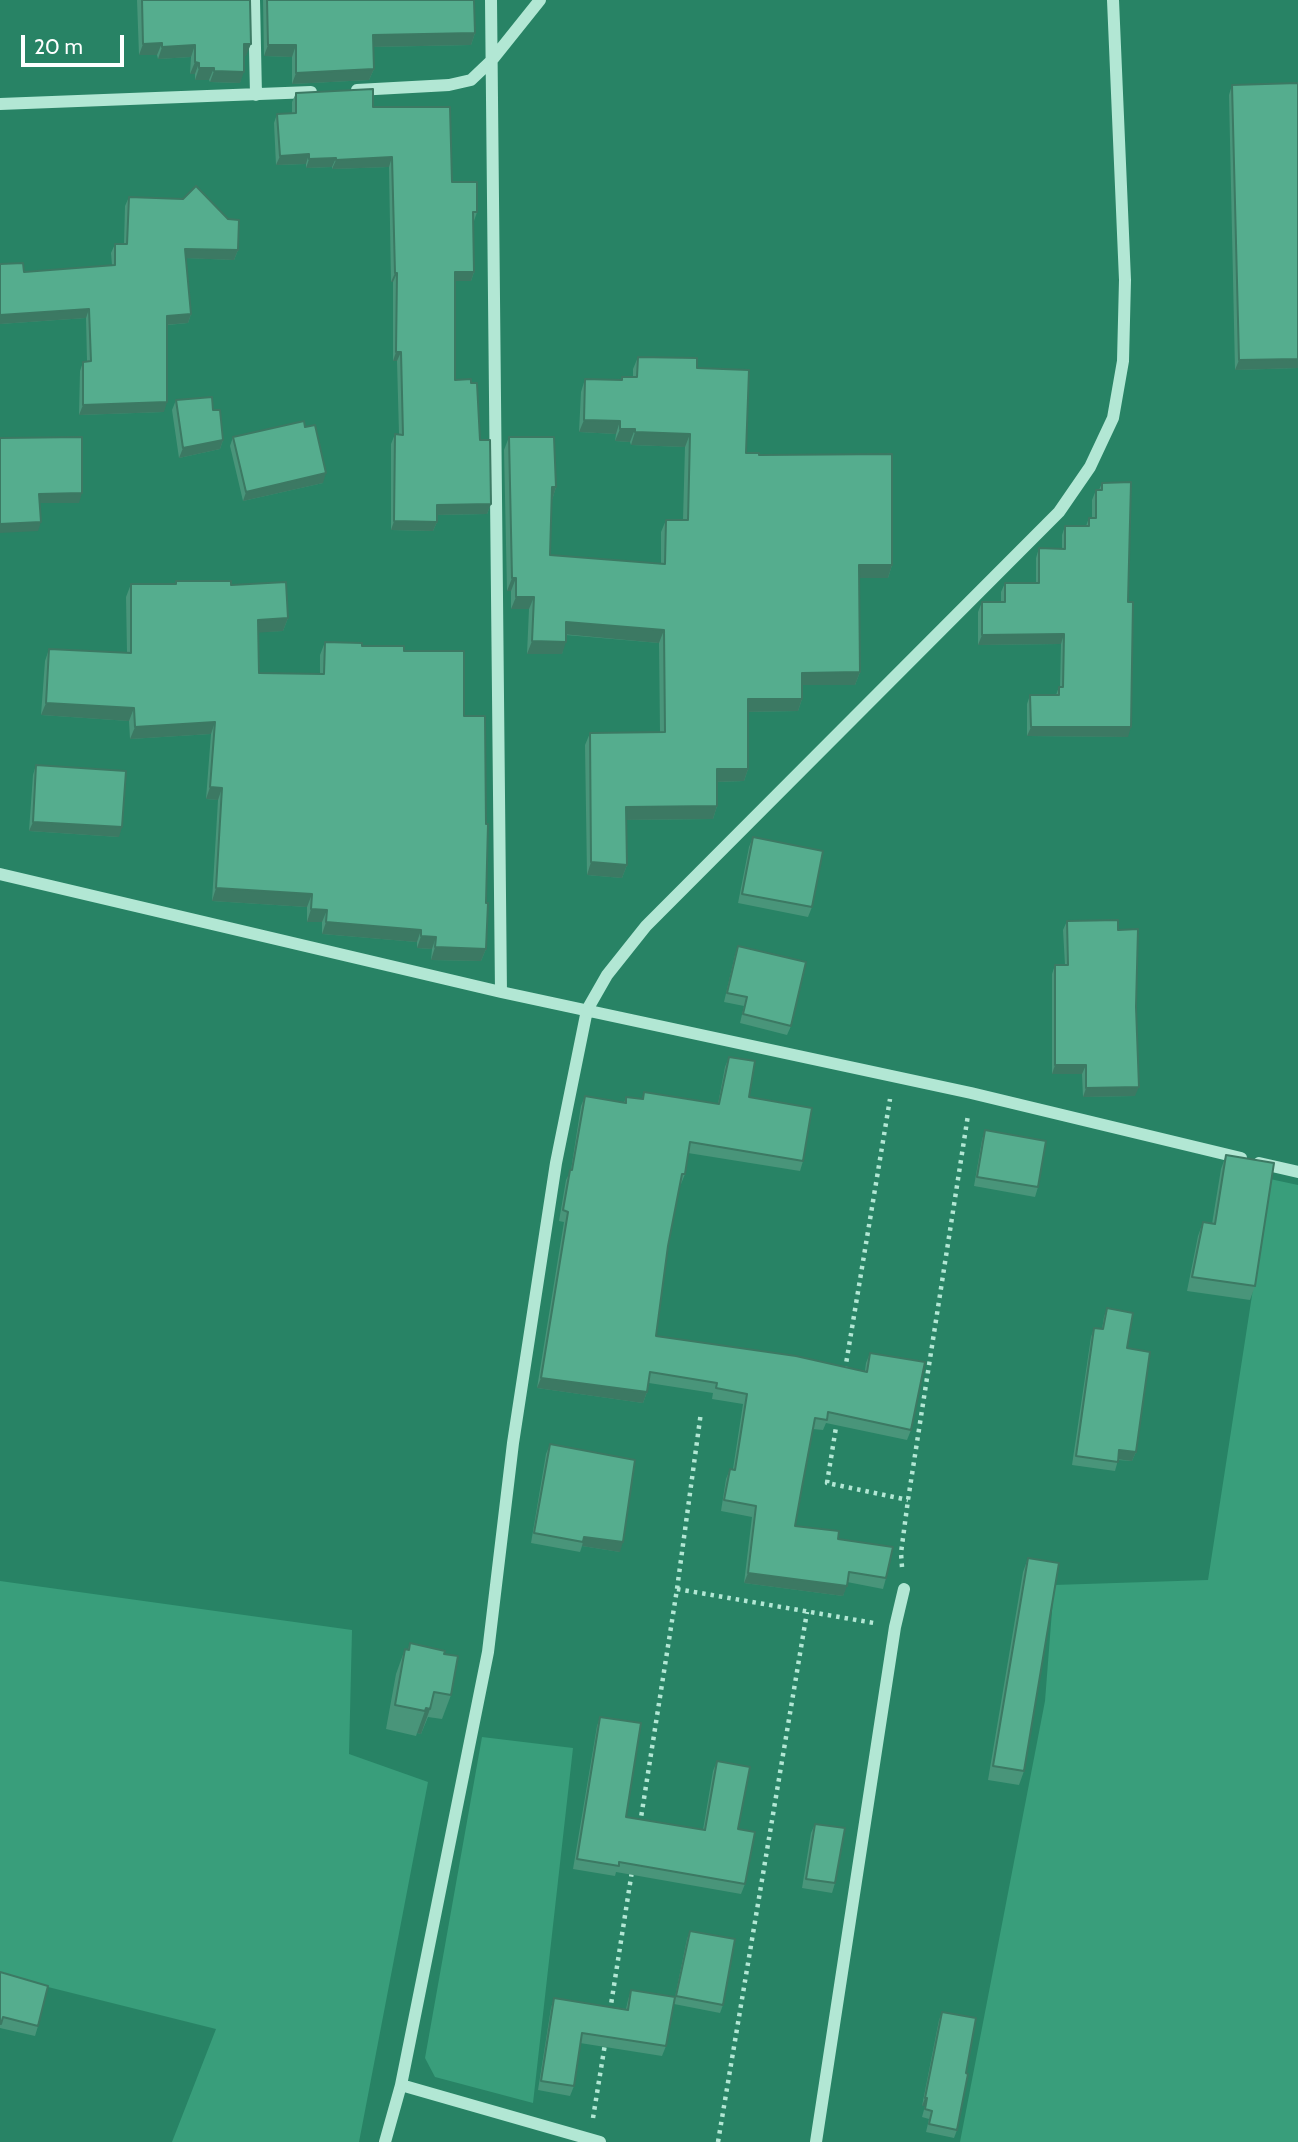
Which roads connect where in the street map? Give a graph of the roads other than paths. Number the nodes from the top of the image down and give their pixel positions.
1 (254, 0) edge
2 (491, 0) edge
3 (540, 0) edge
4 (1113, 0) edge
5 (492, 60) junction
6 (325, 91) edge
7 (338, 91) edge
8 (256, 95) junction
9 (0, 104) edge
10 (0, 874) edge
11 (501, 992) junction
12 (587, 1010) junction
13 (1298, 1172) edge
14 (904, 1589) road end
15 (401, 2085) junction
16 (595, 2141) edge
17 (385, 2142) edge
18 (816, 2142) edge

1 - 8 street
2 - 5 street
3 - 5 street
4 - 12 street
5 - 7 street
5 - 11 street
6 - 8 street
8 - 9 street
10 - 11 street
11 - 12 street
12 - 13 street
12 - 15 street
14 - 18 street
15 - 16 street
15 - 17 street

